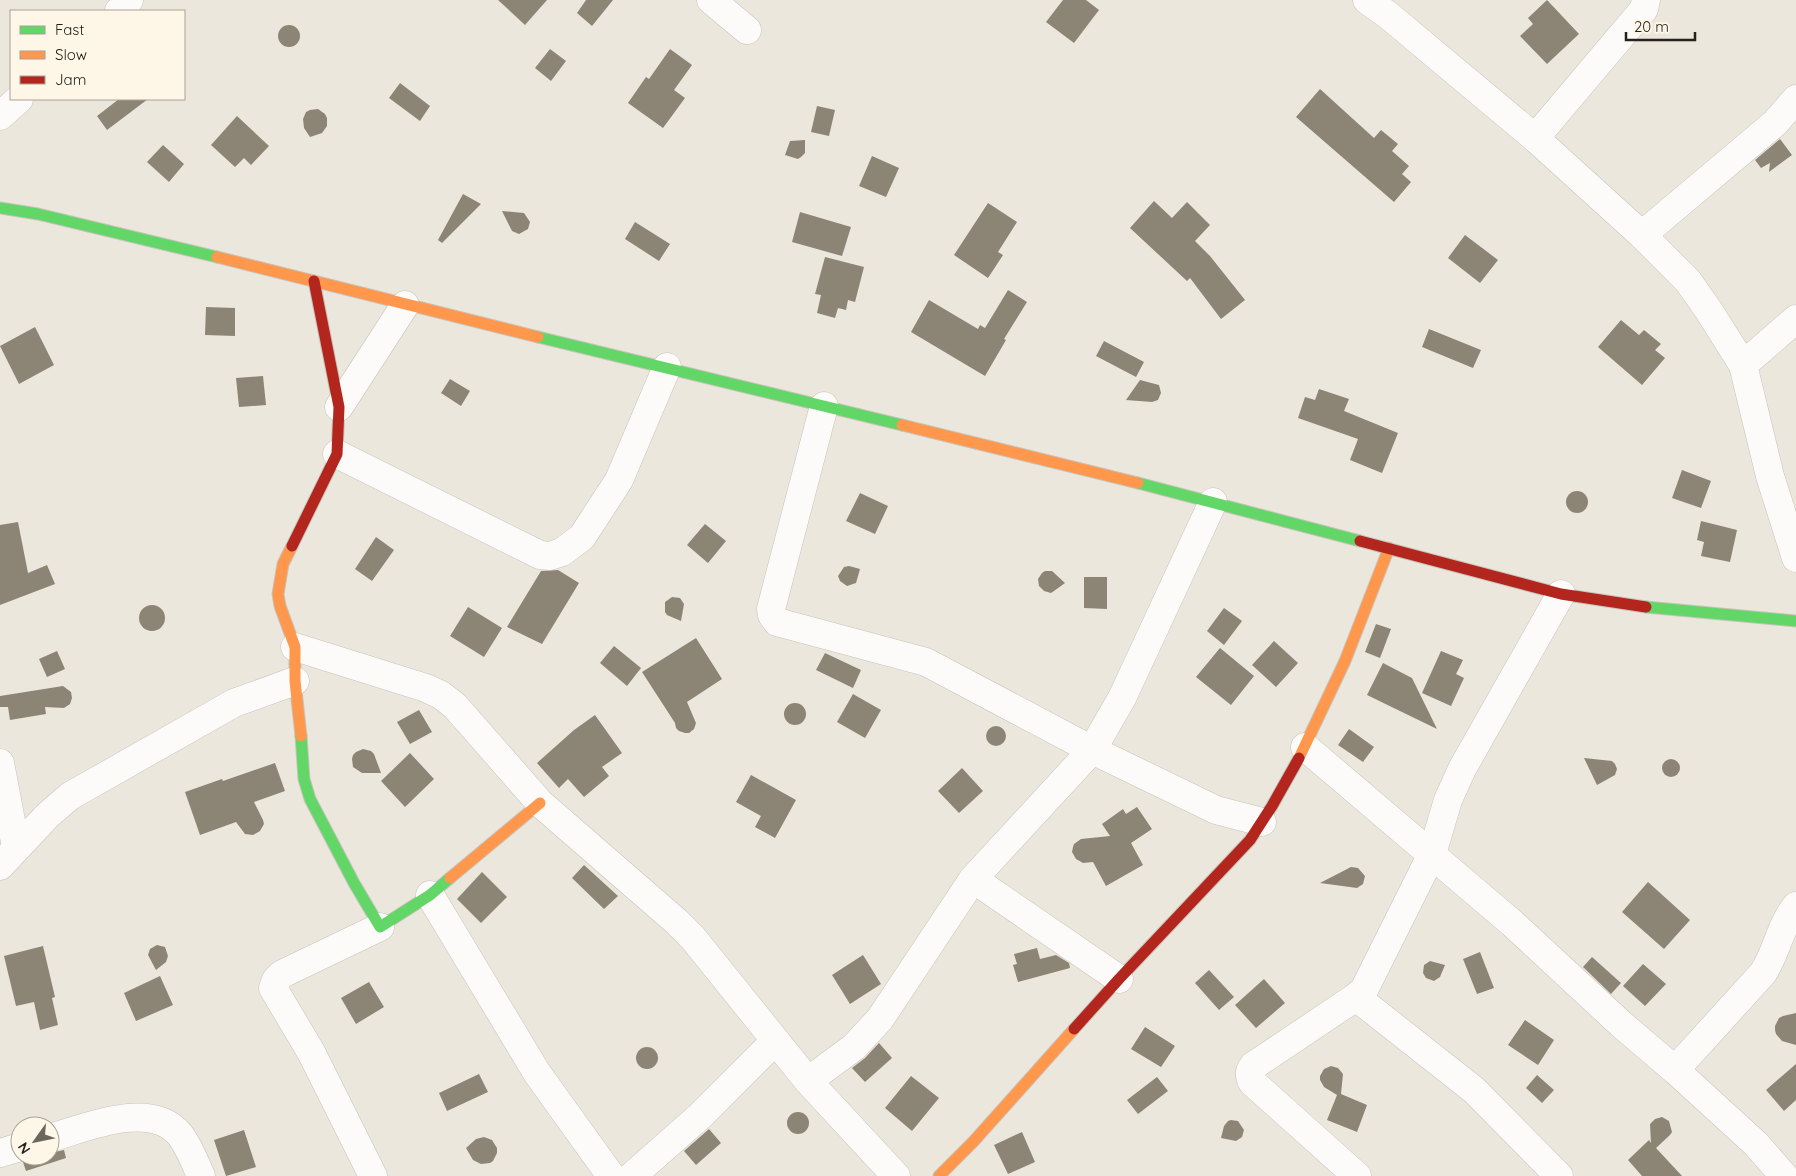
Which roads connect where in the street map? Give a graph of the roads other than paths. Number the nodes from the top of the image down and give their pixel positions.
1 (129, 0) edge
2 (711, 0) edge
3 (1367, 0) edge
4 (1646, 0) edge
5 (121, 10) edge
6 (747, 30) dead end
7 (1796, 99) edge
8 (18, 100) edge
9 (0, 116) edge
10 (1535, 138) junction
11 (0, 208) edge
12 (1642, 235) junction
13 (314, 281) junction
14 (405, 305) junction
15 (1793, 327) edge
16 (1742, 365) junction
17 (667, 367) junction
18 (339, 406) junction
19 (824, 406) junction
20 (337, 454) junction
21 (1214, 502) junction
22 (1390, 548) junction
23 (1796, 558) edge
24 (1561, 594) junction
25 (1796, 620) edge
26 (295, 647) junction
27 (295, 681) junction
28 (1306, 747) junction
29 (1092, 750) junction
30 (0, 763) edge
31 (540, 803) junction
32 (1262, 822) junction
33 (1432, 854) junction
34 (8, 857) edge
35 (973, 879) junction
36 (430, 895) junction
37 (1796, 906) edge
38 (380, 927) junction
39 (1119, 979) junction
40 (1356, 997) junction
41 (775, 1041) junction
42 (1675, 1070) junction
43 (808, 1081) junction
44 (60, 1135) edge
45 (1796, 1172) edge
46 (201, 1176) edge
47 (373, 1176) edge
48 (611, 1176) edge
49 (632, 1176) edge
50 (896, 1176) edge
51 (939, 1176) edge
52 (1357, 1176) edge
53 (1559, 1176) edge
54 (1784, 1176) edge
55 (1793, 1176) edge

1 - 5 street
2 - 6 street
3 - 10 street
4 - 10 street
7 - 12 street
8 - 9 street
10 - 12 street
11 - 13 street
12 - 16 street
13 - 14 street
13 - 18 street
14 - 17 street
14 - 18 street
15 - 16 street
16 - 23 street
17 - 19 street
17 - 20 street
18 - 20 street
19 - 21 street
19 - 29 street
20 - 26 street
21 - 22 street
21 - 29 street
22 - 24 street
22 - 28 street
24 - 25 street
24 - 33 street
26 - 27 street
26 - 31 street
27 - 34 street
27 - 38 street
28 - 32 street
28 - 33 street
29 - 32 street
29 - 35 street
30 - 34 street
31 - 36 street
31 - 41 street
32 - 39 street
33 - 40 street
33 - 42 street
35 - 39 street
35 - 43 street
36 - 38 street
36 - 48 street
37 - 42 street
38 - 47 street
39 - 51 street
40 - 52 street
40 - 53 street
41 - 43 street
41 - 49 street
42 - 54 street
43 - 50 street
44 - 46 street
45 - 55 street

